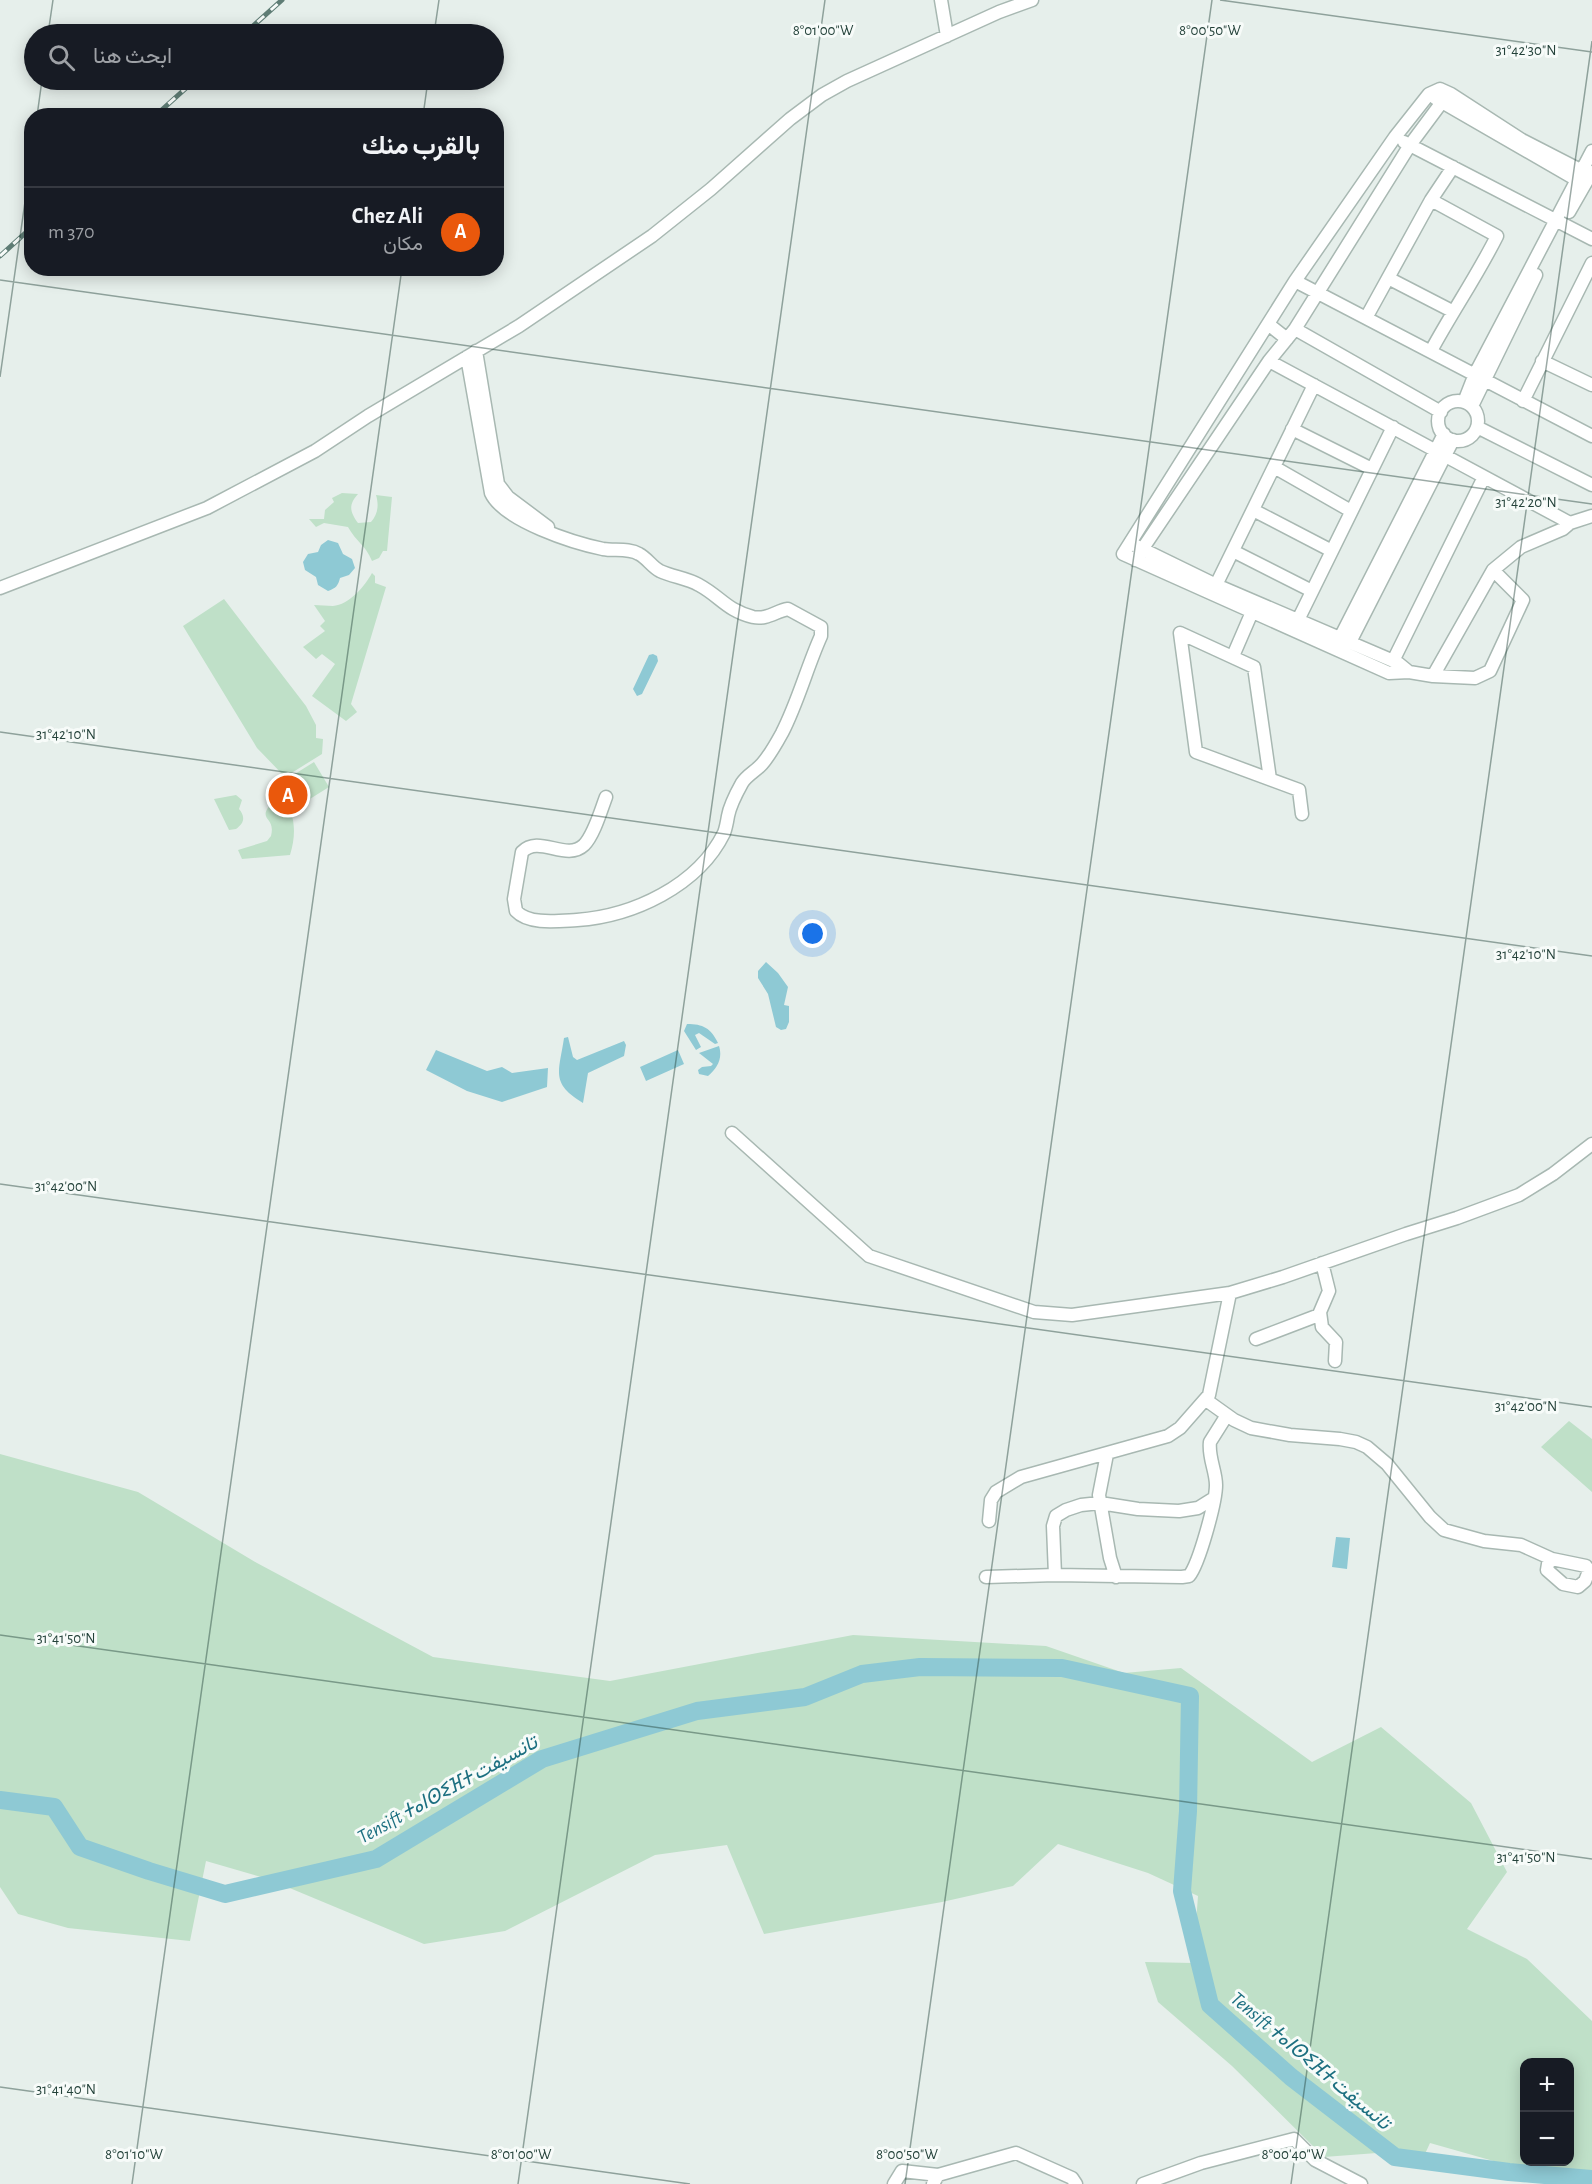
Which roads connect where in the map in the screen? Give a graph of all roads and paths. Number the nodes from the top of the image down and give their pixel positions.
1 (941, 0) edge
2 (1032, 0) edge
3 (947, 36) junction
4 (1447, 98) junction
5 (1395, 137) junction
6 (1410, 145) junction
7 (1592, 151) edge
8 (1453, 167) junction
9 (1369, 175) junction
10 (1588, 178) edge
11 (1384, 184) junction
12 (1431, 200) junction
13 (1345, 210) junction
14 (1363, 220) junction
15 (1558, 222) junction
16 (1592, 239) edge
17 (1320, 246) junction
18 (1340, 257) junction
19 (1592, 263) edge
20 (1388, 278) junction
21 (1295, 281) junction
22 (1587, 284) edge
23 (1318, 293) junction
24 (1452, 311) junction
25 (1366, 318) junction
26 (1268, 324) junction
27 (1295, 329) junction
28 (1287, 339) junction
29 (1431, 351) junction
30 (471, 354) junction
31 (1245, 360) junction
32 (1542, 361) junction
33 (1265, 366) junction
34 (1479, 377) junction
35 (1314, 385) junction
36 (1592, 385) edge
37 (1222, 397) junction
38 (1523, 400) junction
39 (1468, 404) junction
40 (1237, 409) junction
41 (1440, 412) junction
42 (1393, 427) junction
43 (1477, 427) junction
44 (1292, 429) junction
45 (1198, 435) junction
46 (1592, 436) edge
47 (1449, 437) junction
48 (1212, 445) junction
49 (1440, 453) junction
50 (1274, 467) junction
51 (1372, 469) junction
52 (1176, 471) junction
53 (1484, 477) junction
54 (1189, 479) junction
55 (1592, 485) edge
56 (1253, 510) junction
57 (1351, 511) junction
58 (1592, 516) edge
59 (1570, 523) junction
60 (1130, 543) junction
61 (1142, 549) junction
62 (1233, 551) junction
63 (1332, 551) junction
64 (1135, 561) junction
65 (1493, 570) junction
66 (1216, 585) junction
67 (0, 588) edge
68 (1312, 591) junction
69 (1256, 608) junction
70 (1298, 620) junction
71 (1345, 640) junction
72 (1233, 656) junction
73 (1393, 661) junction
74 (1409, 672) junction
75 (1433, 676) junction
76 (1270, 779) junction
77 (606, 797) dead end
78 (1302, 814) dead end
79 (732, 1133) dead end
80 (1592, 1144) edge
81 (1322, 1263) junction
82 (1230, 1293) junction
83 (1320, 1312) junction
84 (1256, 1339) dead end
85 (1335, 1361) dead end
86 (1206, 1400) junction
87 (1227, 1415) junction
88 (1107, 1454) junction
89 (1214, 1498) junction
90 (1100, 1503) junction
91 (989, 1521) dead end
92 (1549, 1558) dead end
93 (1055, 1575) junction
94 (986, 1577) dead end
95 (1116, 1577) junction
96 (936, 2180) edge
97 (894, 2184) edge
98 (1076, 2184) edge
99 (1143, 2184) edge
100 (1361, 2184) edge

1 - 3 street
2 - 3 street
3 - 30 street
4 - 5 street
4 - 6 street
4 - 10 street
5 - 6 street
5 - 9 street
6 - 8 street
6 - 11 street
7 - 10 street
8 - 12 street
8 - 15 street
9 - 11 street
9 - 13 street
10 - 15 street
11 - 14 street
12 - 20 street
12 - 24 street
13 - 14 street
13 - 17 street
14 - 18 street
15 - 16 street
15 - 34 street
17 - 18 street
17 - 21 street
18 - 23 street
19 - 22 street
20 - 24 street
20 - 25 street
21 - 23 street
21 - 26 street
22 - 32 street
23 - 25 street
23 - 27 street
24 - 29 street
25 - 29 street
26 - 28 street
26 - 31 street
27 - 28 street
27 - 41 street
28 - 33 street
29 - 34 street
30 - 67 street
30 - 77 street
31 - 33 street
31 - 37 street
32 - 36 street
32 - 38 street
33 - 35 street
33 - 40 street
34 - 38 street
34 - 39 street
35 - 42 street
35 - 44 street
37 - 40 street
37 - 45 street
38 - 46 street
39 - 41 street
39 - 43 street
40 - 48 street
41 - 47 street
42 - 49 street
42 - 51 street
43 - 47 street
43 - 55 street
44 - 50 street
44 - 51 street
45 - 48 street
45 - 52 street
47 - 49 street
48 - 54 street
49 - 53 street
49 - 71 street
50 - 56 street
50 - 57 street
51 - 57 street
52 - 54 street
52 - 60 street
53 - 59 street
53 - 73 street
54 - 61 street
56 - 62 street
56 - 63 street
57 - 63 street
58 - 59 street
59 - 65 street
60 - 61 street
60 - 64 street
61 - 64 street
61 - 66 street
62 - 66 street
62 - 68 street
63 - 68 street
64 - 69 street
65 - 75 street
65 - 75 street
66 - 69 street
68 - 70 street
69 - 70 street
69 - 72 street
69 - 74 street
70 - 71 street
71 - 73 street
72 - 76 street
72 - 76 street
73 - 74 street
74 - 75 street
76 - 78 street
79 - 82 street
80 - 81 street
81 - 82 street
81 - 83 street
82 - 86 street
83 - 84 street
83 - 85 street
86 - 87 street
86 - 88 street
87 - 89 street
87 - 92 street
88 - 90 street
88 - 91 street
89 - 90 street
89 - 95 street
90 - 93 street
90 - 95 street
93 - 94 street
93 - 95 street
96 - 97 street
96 - 98 street
99 - 100 street

